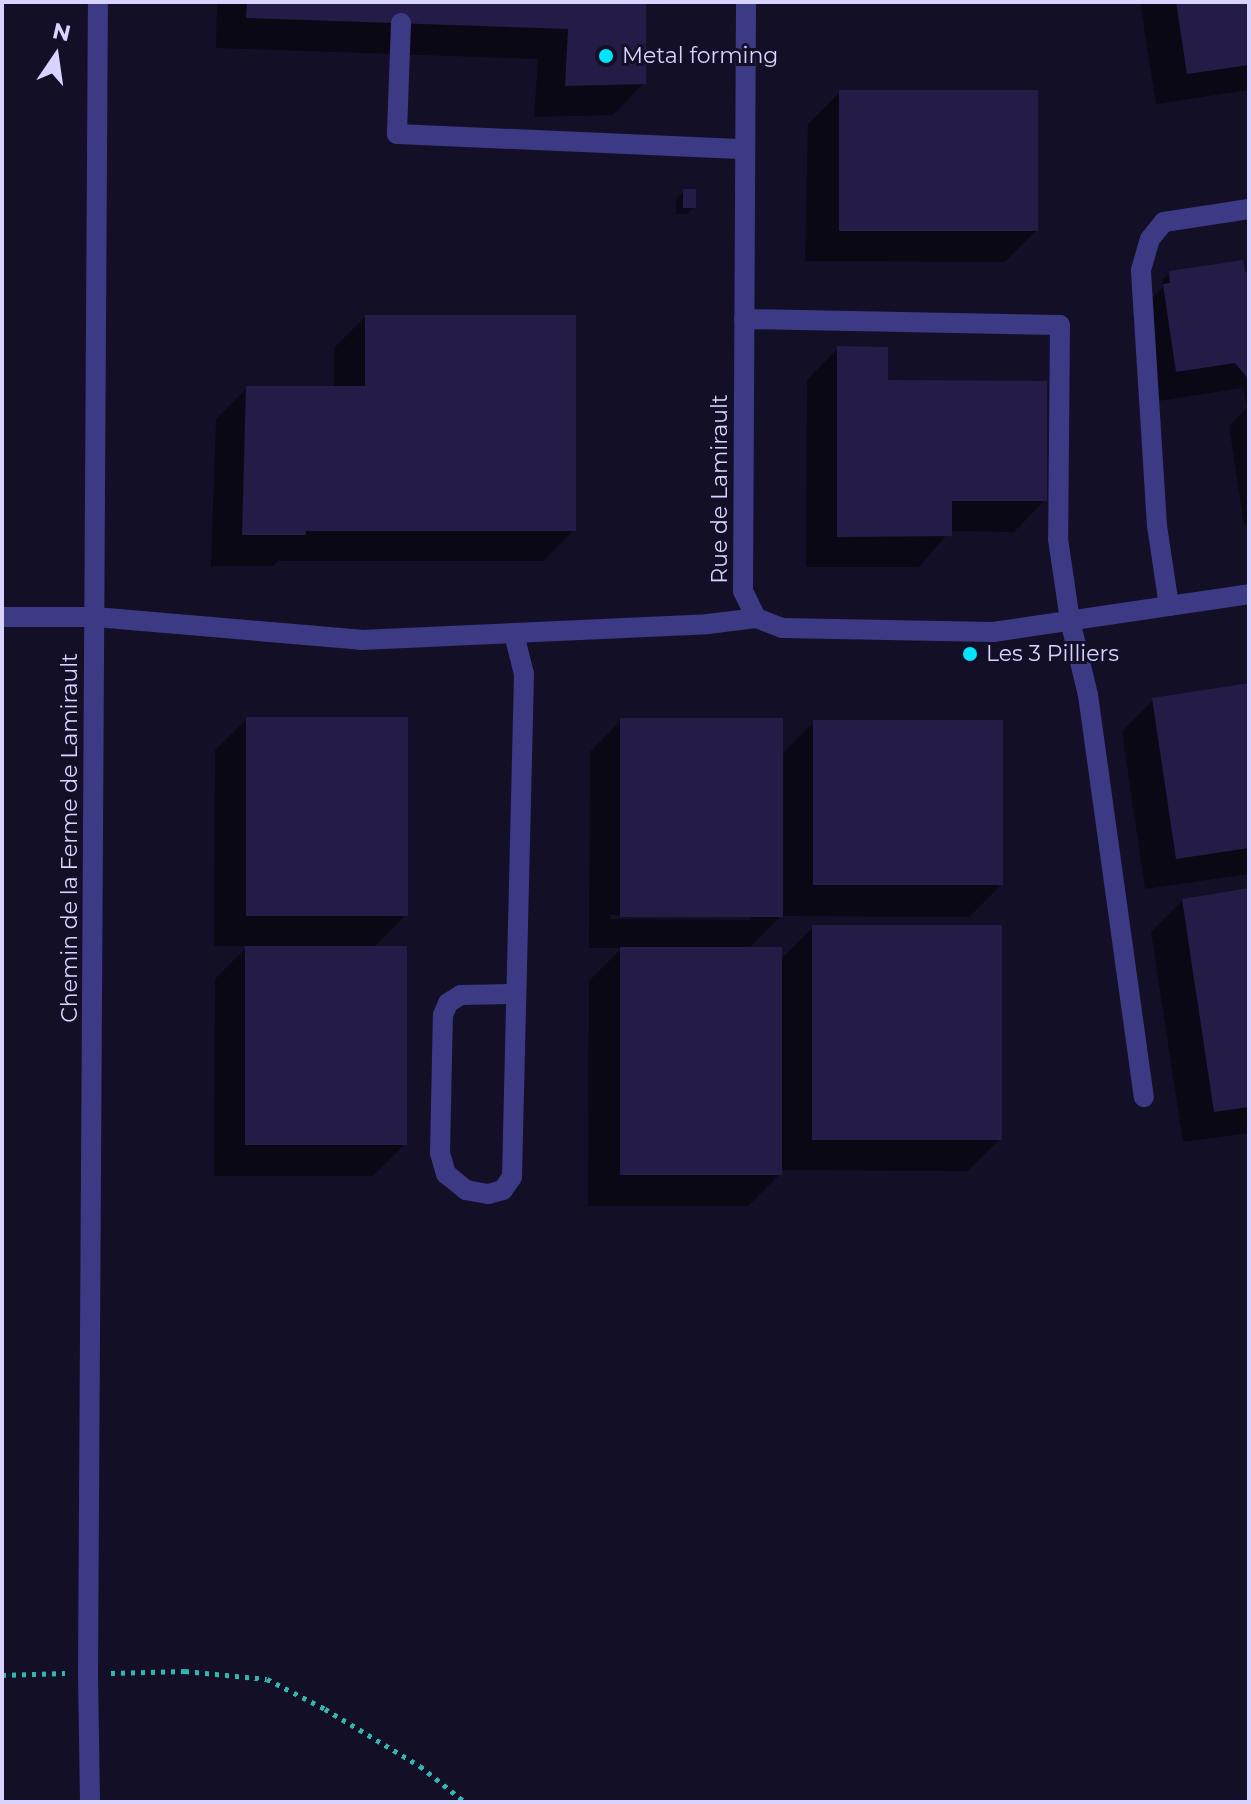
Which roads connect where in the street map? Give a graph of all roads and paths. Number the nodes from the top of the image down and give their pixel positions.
1 (98, 2) edge
2 (746, 2) edge
3 (401, 23) dead end
4 (745, 149) junction
5 (1249, 209) edge
6 (744, 319) junction
7 (1249, 594) edge
8 (1169, 606) junction
9 (2, 617) edge
10 (95, 617) junction
11 (756, 618) junction
12 (1070, 620) junction
13 (514, 634) junction
14 (515, 994) junction
15 (1144, 1097) dead end
16 (88, 1673) junction
17 (2, 1675) edge
18 (90, 1802) edge
19 (465, 1802) edge

1 - 10 street, Chemin de la Ferme de Lamirault
2 - 4 street, Rue de Lamirault
3 - 4 street
4 - 6 street, Rue de Lamirault
5 - 8 street
6 - 11 street, Rue de Lamirault
6 - 12 street
7 - 8 street
8 - 12 street
9 - 10 street
10 - 13 street
10 - 16 street, Chemin de la Ferme de Lamirault
11 - 12 street
11 - 13 street
12 - 15 street
13 - 14 street
14 - 14 street
16 - 17 path
16 - 18 street, Chemin de la Ferme de Lamirault
16 - 19 path

